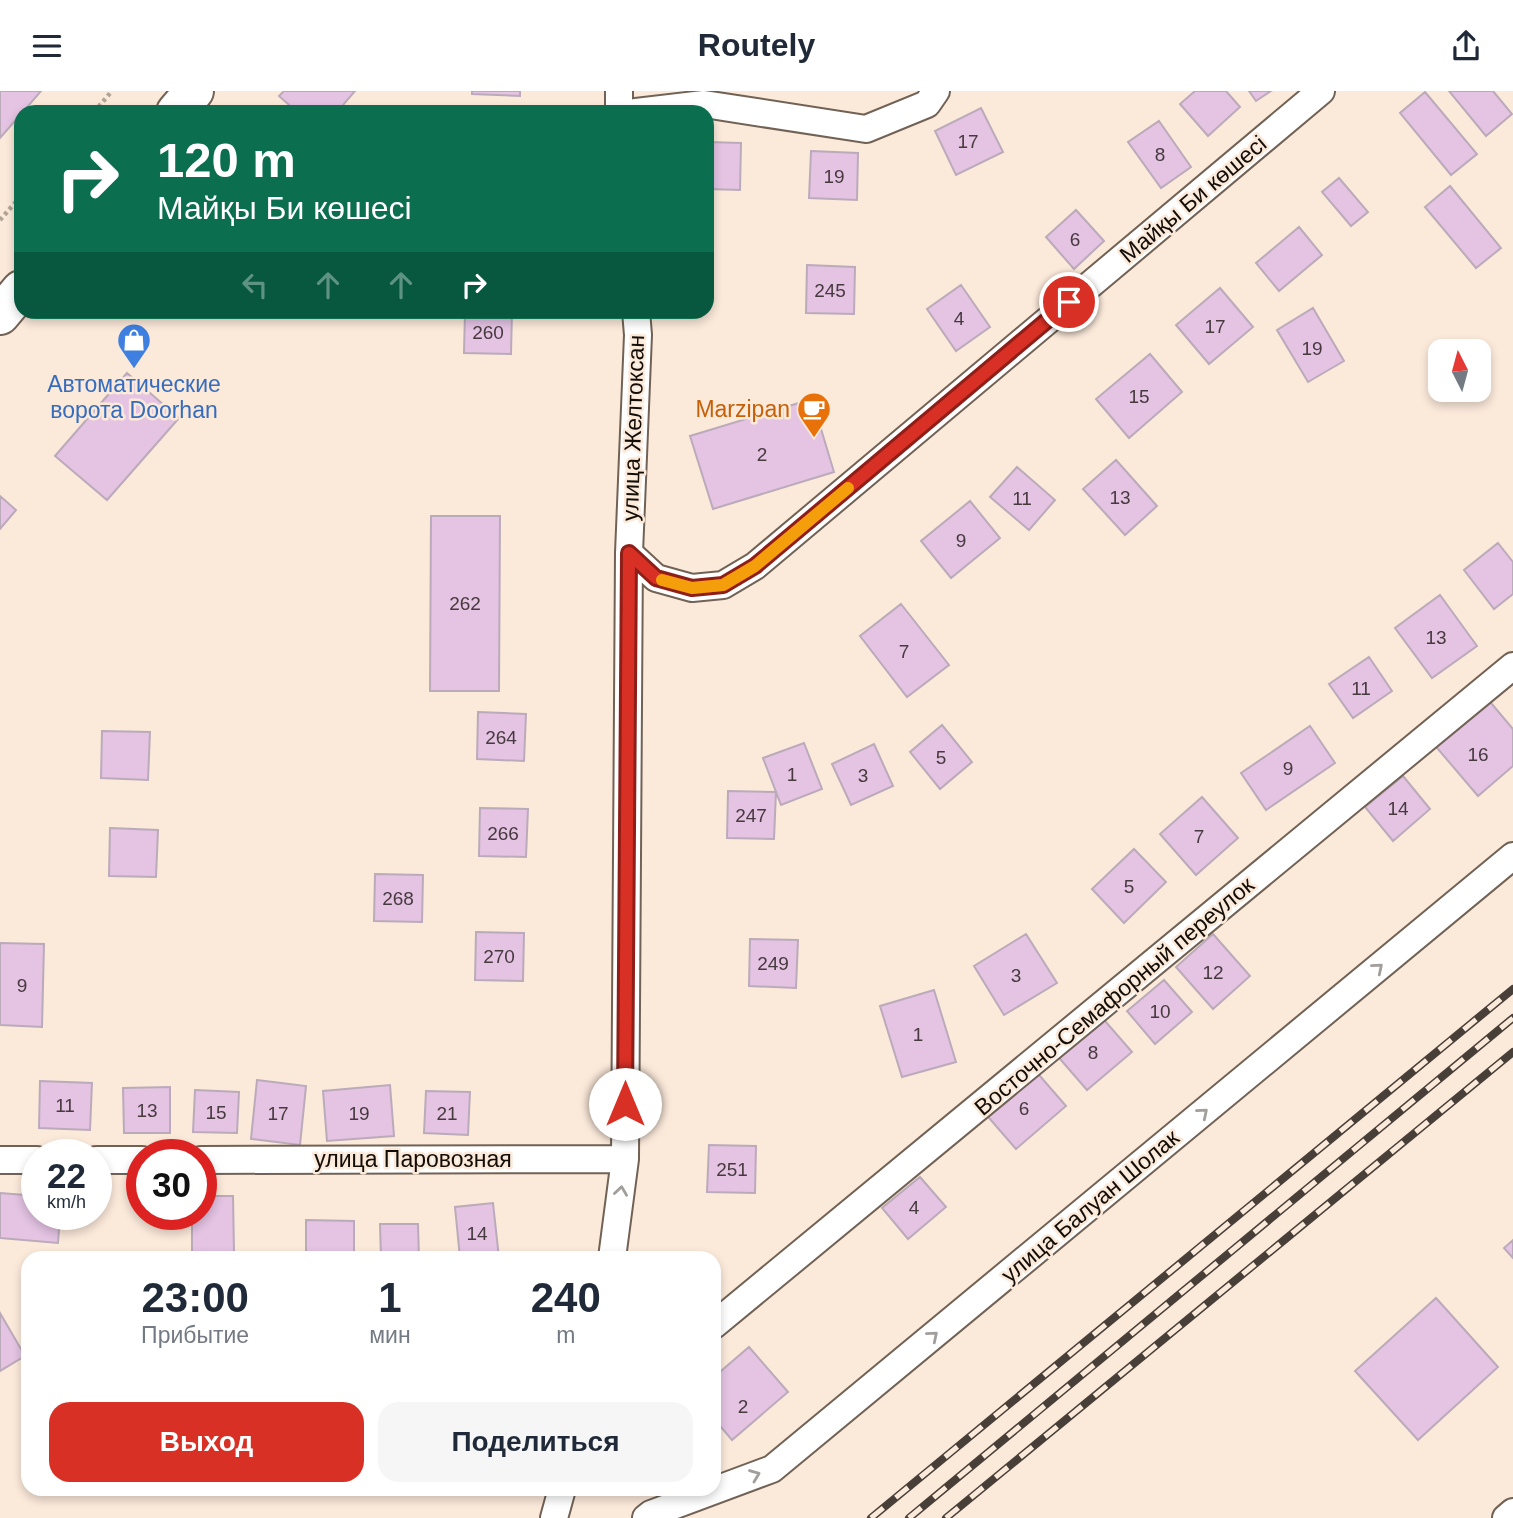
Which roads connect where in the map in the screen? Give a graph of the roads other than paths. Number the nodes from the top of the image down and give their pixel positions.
1 (194, 91) edge
2 (936, 91) edge
3 (1321, 91) edge
4 (182, 105) edge
5 (714, 106) edge
6 (14, 298) edge
7 (0, 314) edge
8 (637, 319) edge
9 (629, 553) junction
10 (1513, 666) edge
11 (1513, 856) edge
12 (625, 1159) junction
13 (0, 1160) edge
14 (21, 1160) edge
15 (217, 1160) edge
16 (613, 1251) edge
17 (721, 1319) edge
18 (721, 1488) edge
19 (560, 1496) edge
20 (700, 1496) edge
21 (1513, 1512) edge
22 (554, 1518) edge
23 (646, 1518) edge
24 (1507, 1518) edge

1 - 4 main road
2 - 5 street
3 - 9 street, Майқы Би көшесі
6 - 7 main road
8 - 9 street, улица Желтоксан
9 - 12 street, улица Желтоксан
10 - 17 street, Восточно-Семафорный переулок
18 -> 11 street, улица Балуан Шолак
12 - 15 street, улица Паровозная
16 -> 12 street, улица Желтоксан
13 - 14 street
19 - 22 street
23 -> 20 street, улица Балуан Шолак
21 - 24 street

